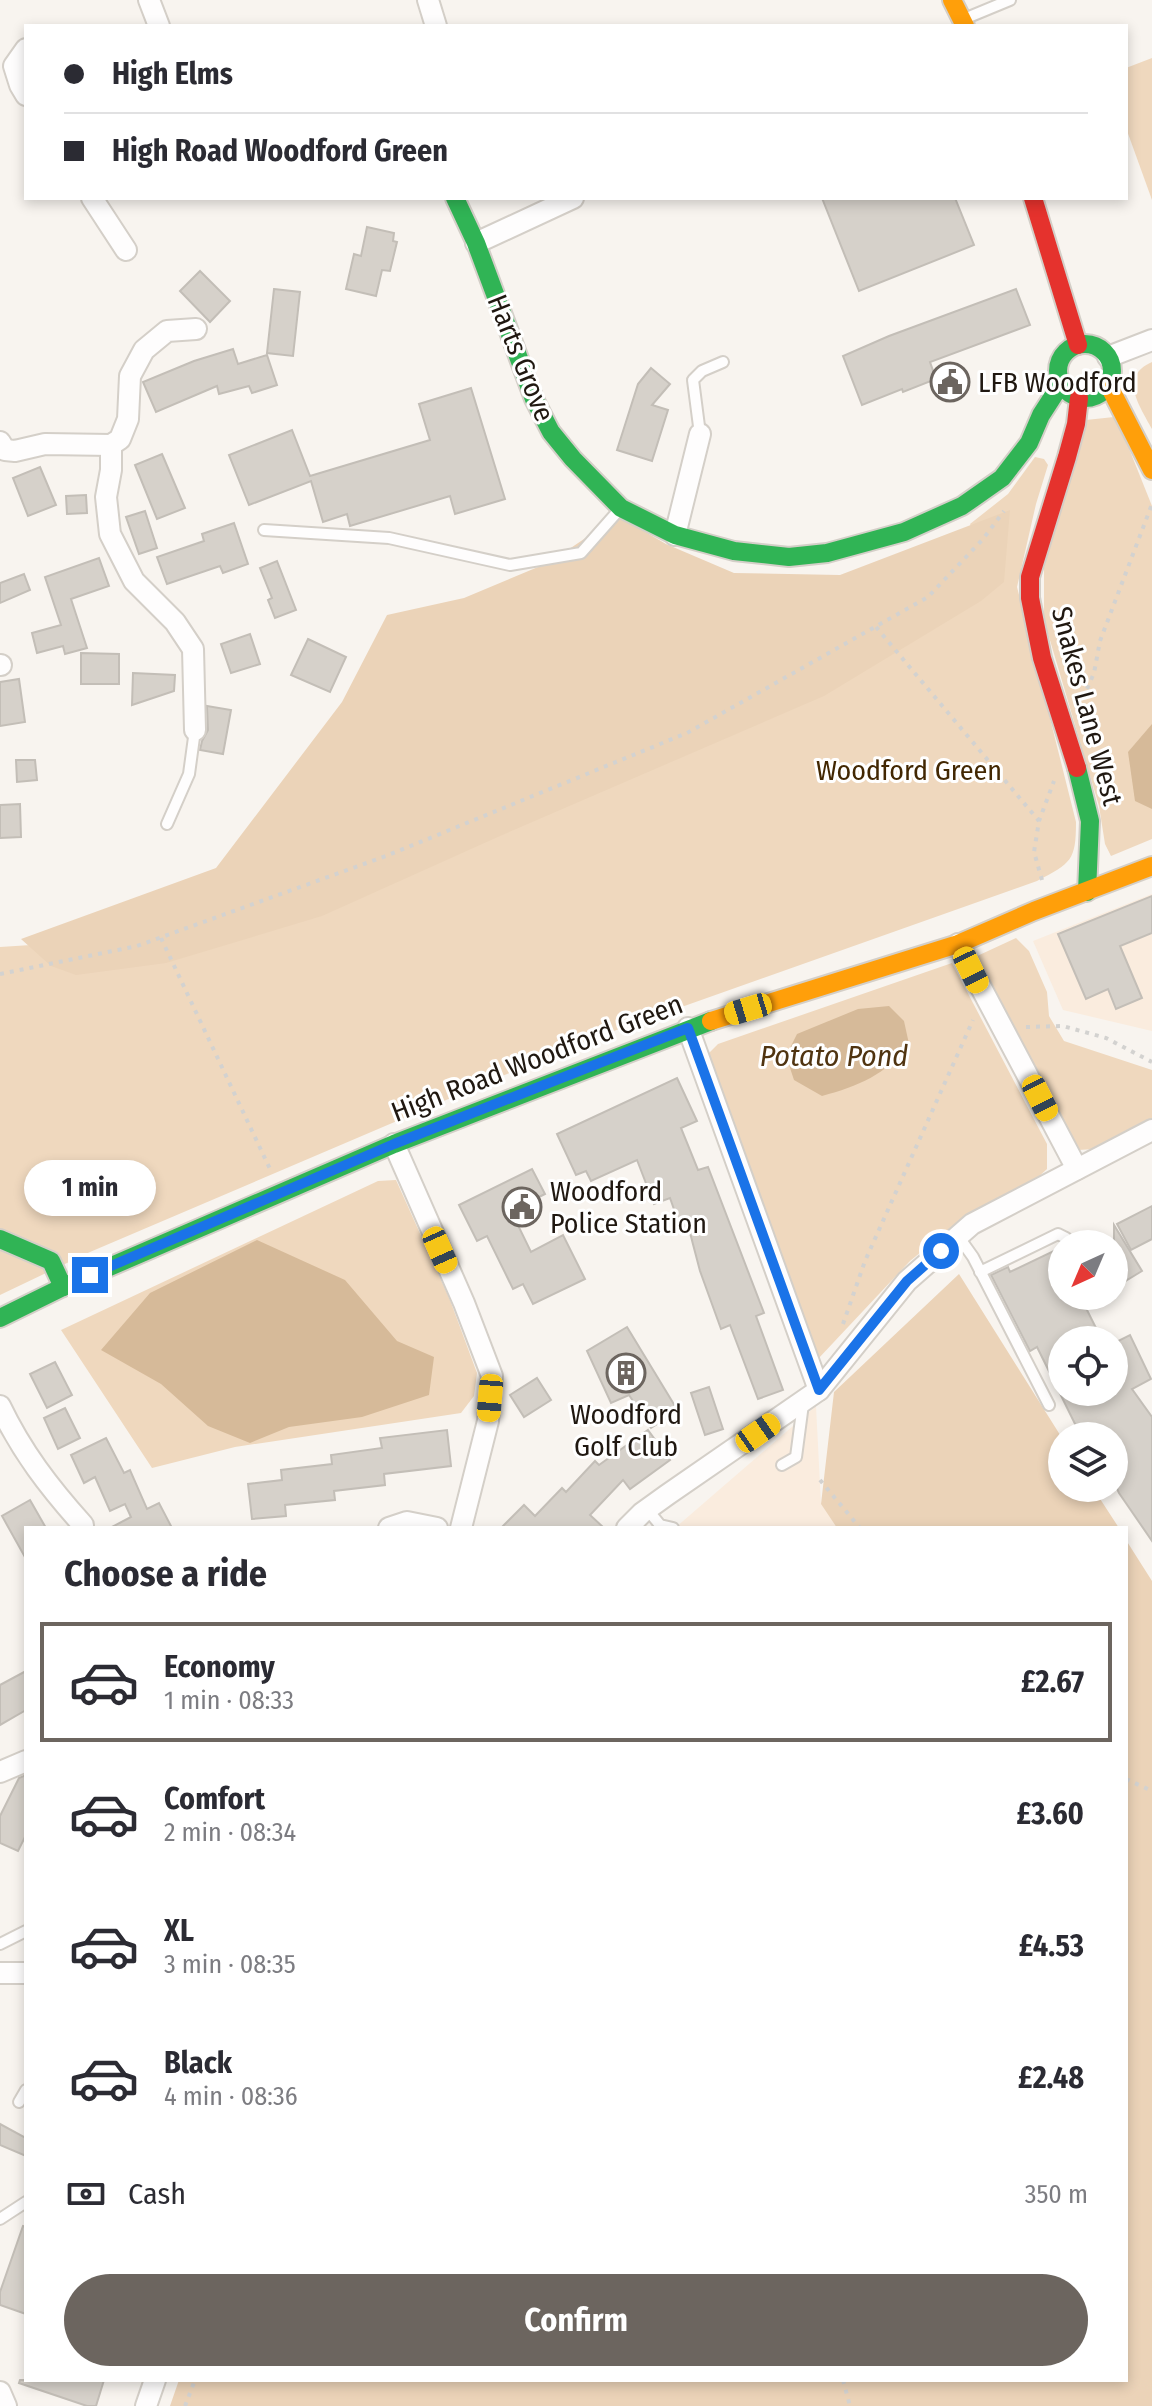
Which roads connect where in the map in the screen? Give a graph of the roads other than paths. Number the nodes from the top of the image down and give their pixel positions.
1 (149, 0) edge
2 (428, 0) edge
3 (952, 0) edge
4 (1010, 0) edge
5 (963, 23) edge
6 (158, 24) edge
7 (435, 24) edge
8 (13, 59) edge
9 (24, 92) edge
10 (93, 200) edge
11 (456, 200) edge
12 (569, 200) edge
13 (1034, 200) edge
14 (476, 243) junction
15 (126, 250) dead end
16 (196, 329) dead end
17 (1152, 340) edge
18 (1078, 345) junction
19 (1108, 357) junction
20 (723, 362) dead end
21 (1061, 384) junction
22 (1109, 386) junction
23 (1079, 398) junction
24 (700, 434) joint
25 (1029, 443) junction
26 (111, 445) junction
27 (2, 449) edge
28 (1067, 457) junction
29 (1152, 470) edge
30 (621, 508) junction
31 (264, 530) dead end
32 (675, 535) junction
33 (195, 730) joint
34 (167, 824) dead end
35 (1152, 866) edge
36 (1087, 892) junction
37 (958, 944) junction
38 (688, 1028) junction
39 (1152, 1130) edge
40 (394, 1144) junction
41 (1077, 1169) junction
42 (958, 1236) junction
43 (0, 1239) edge
44 (1048, 1239) edge
45 (980, 1272) junction
46 (63, 1287) junction
47 (0, 1318) edge
48 (811, 1396) junction
49 (1048, 1403) edge
50 (0, 1406) edge
51 (782, 1465) dead end
52 (647, 1509) junction
53 (83, 1525) dead end
54 (395, 1526) edge
55 (427, 1526) edge
56 (462, 1526) edge
57 (629, 1526) edge
58 (664, 1526) edge
59 (24, 1762) edge
60 (0, 1772) edge
61 (24, 1932) edge
62 (0, 1944) edge
63 (0, 1973) edge
64 (24, 1973) edge
65 (24, 2093) edge
66 (19, 2102) dead end
67 (24, 2203) edge
68 (0, 2219) edge
69 (154, 2382) edge
70 (0, 2392) edge
71 (6, 2406) edge
72 (146, 2406) edge

1 - 6 street
2 - 7 street
3 - 5 street
4 - 5 lane
8 - 9 street
10 - 15 street
11 - 14 street, Harts Grove
12 - 14 street
13 - 18 street
14 - 30 street, Harts Grove
16 - 26 street
17 - 19 street
18 - 19 street
18 - 21 street
19 - 22 street
20 - 24 lane
21 - 23 street
21 - 25 street, Harts Grove
22 - 23 street
22 - 29 street
23 - 28 street, Snakes Lane West
24 - 32 street
25 - 28 street
25 - 32 street, Harts Grove
26 - 27 street
26 - 33 street
28 - 36 street, Snakes Lane West
30 - 31 lane
30 - 32 street, Harts Grove
33 - 34 lane
35 - 36 street, High Road Woodford Green
36 - 37 street, High Road Woodford Green
37 - 38 street, High Road Woodford Green
37 - 41 street
38 - 40 street, High Road Woodford Green
38 - 48 street
39 - 41 street
40 - 46 street, High Road Woodford Green
40 - 56 street
41 - 42 street
42 - 45 lane
42 - 48 street
43 - 46 street
44 - 45 lane
45 - 49 lane
46 - 47 street, High Road Woodford Green
48 - 51 lane
48 - 52 street
50 - 53 street
52 - 57 street
52 - 58 lane
54 - 55 street
59 - 60 street
61 - 62 lane
63 - 64 street
65 - 66 lane
67 - 68 lane
69 - 72 street
70 - 71 street

